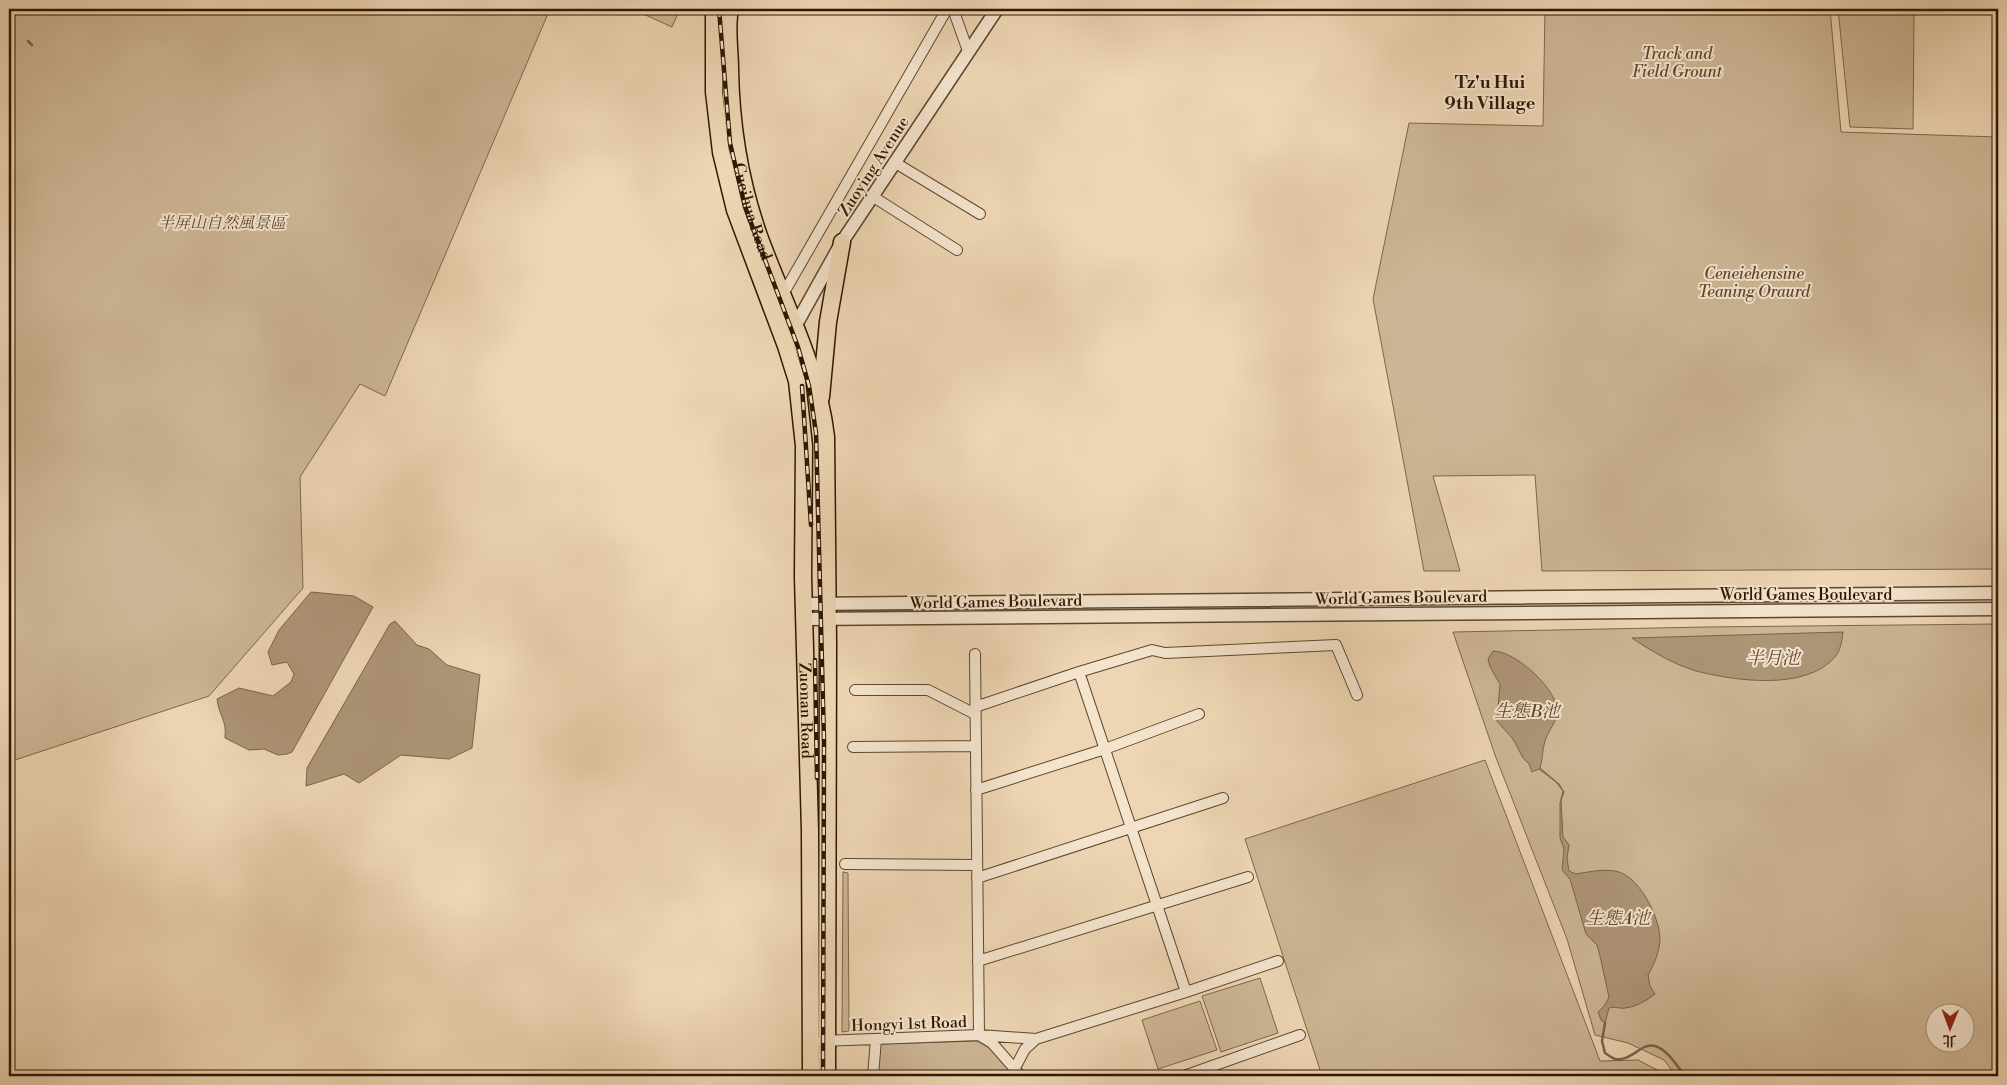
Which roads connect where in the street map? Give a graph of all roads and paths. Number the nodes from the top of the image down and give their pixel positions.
1 (714, 9) edge
2 (730, 9) edge
3 (947, 9) edge
4 (953, 9) edge
5 (997, 9) edge
6 (968, 51) junction
7 (894, 162) junction
8 (872, 196) junction
9 (980, 214) dead end
10 (842, 242) junction
11 (957, 250) dead end
12 (783, 295) junction
13 (773, 311) junction
14 (795, 325) junction
15 (786, 346) junction
16 (820, 404) junction
17 (1998, 593) edge
18 (1998, 609) edge
19 (804, 611) junction
20 (827, 611) junction
21 (975, 654) dead end
22 (1079, 672) junction
23 (855, 690) dead end
24 (1357, 695) dead end
25 (975, 710) junction
26 (1199, 714) dead end
27 (976, 746) junction
28 (853, 747) dead end
29 (1105, 749) junction
30 (976, 790) junction
31 (1223, 798) dead end
32 (1131, 829) junction
33 (845, 864) dead end
34 (977, 865) junction
35 (1248, 877) dead end
36 (978, 878) junction
37 (1157, 905) junction
38 (978, 961) junction
39 (1278, 961) dead end
40 (1186, 992) junction
41 (978, 1035) junction
42 (1300, 1035) dead end
43 (876, 1039) junction
44 (1036, 1039) junction
45 (819, 1041) junction
46 (1018, 1072) edge
47 (811, 1076) edge
48 (828, 1076) edge
49 (873, 1076) edge
50 (1184, 1076) edge

1 - 13 main road, Cueihua Road
2 - 12 main road, Cueihua Road
3 - 12 street
4 - 6 street
5 - 6 street, Zuoying Avenue
6 - 7 street, Zuoying Avenue
7 - 8 street, Zuoying Avenue
7 - 9 street
8 - 10 street, Zuoying Avenue
8 - 11 street
10 - 14 street, Zuoying Avenue
10 - 16 main road
12 - 13 street
12 - 14 main road, Cueihua Road
13 - 15 main road, Cueihua Road
14 - 15 street, Zuoying Avenue
14 - 16 main road, Cueihua Road
15 - 19 main road, Zuonan Road
16 - 20 main road, Zuonan Road
17 - 20 street, World Games Boulevard
18 - 20 street, World Games Boulevard
19 - 20 street
19 - 45 main road, Zuonan Road
20 - 45 main road, Zuonan Road
21 - 25 street
22 - 24 street
22 - 25 street
22 - 29 street
23 - 25 street
25 - 27 street
26 - 29 street
27 - 28 street
27 - 30 street
29 - 30 street
29 - 32 street
30 - 34 street
31 - 32 street
32 - 36 street
32 - 37 street
33 - 34 street
34 - 36 street
35 - 37 street
36 - 38 street
37 - 38 street
37 - 40 street
38 - 41 street
39 - 40 street
40 - 44 street
41 - 43 street, Hongyi 1st Road
41 - 44 street
41 - 46 street, Hongyi 1st Road
42 - 50 street
43 - 45 street, Hongyi 1st Road
43 - 49 street
44 - 46 street
45 - 47 main road, Zuonan Road
45 - 48 main road, Zuonan Road

